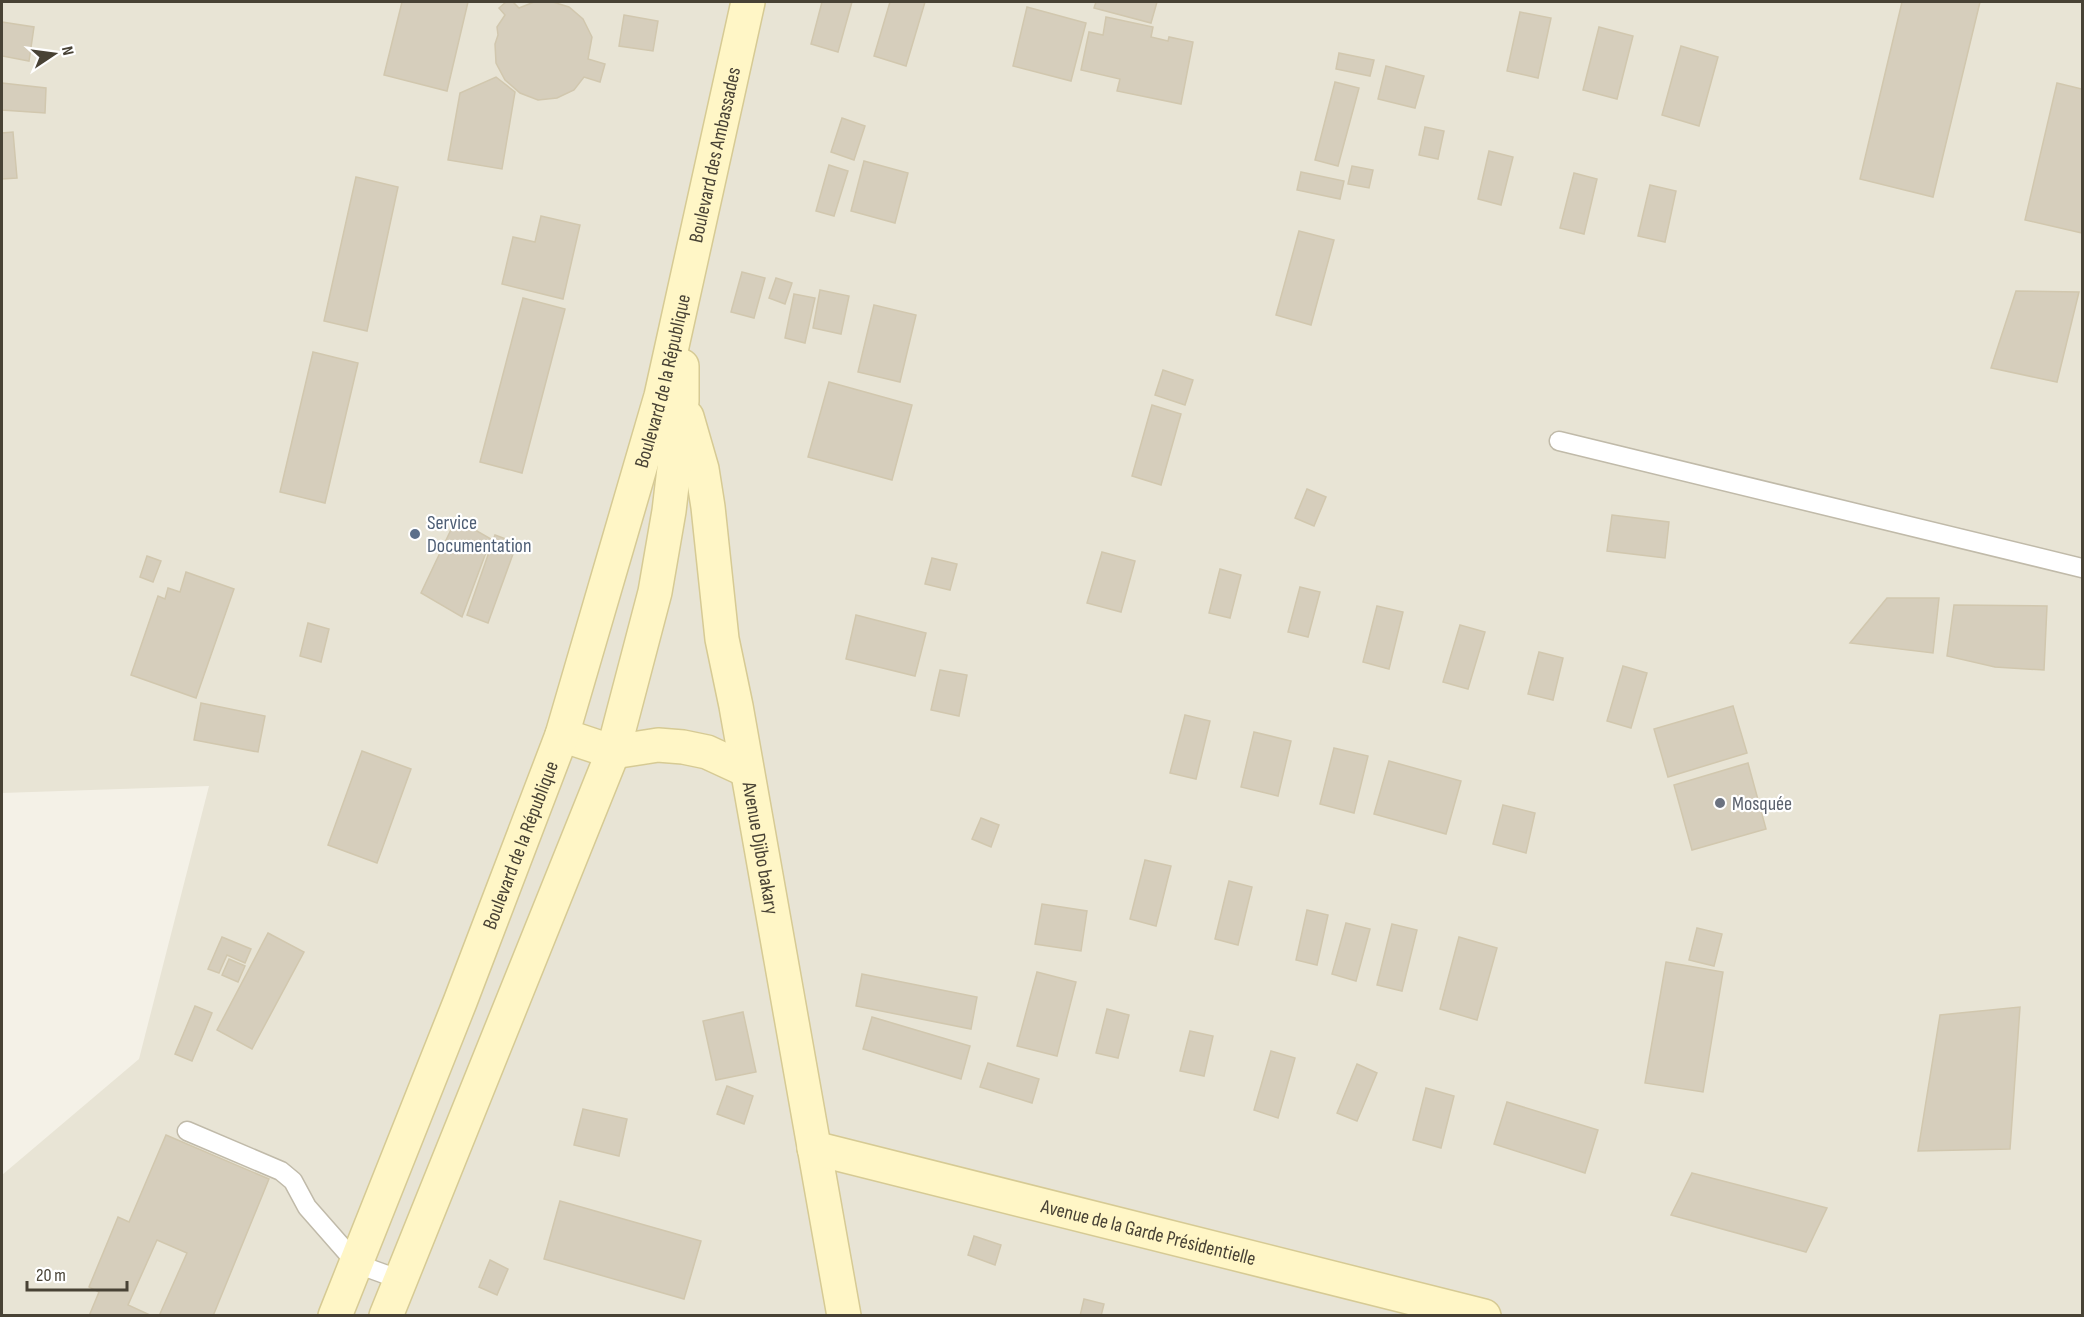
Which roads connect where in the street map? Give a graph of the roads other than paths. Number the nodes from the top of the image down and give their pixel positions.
1 (748, 2) edge
2 (681, 308) joint
3 (672, 399) junction
4 (1559, 441) dead end
5 (2082, 568) edge
6 (562, 735) junction
7 (613, 752) junction
8 (746, 770) junction
9 (460, 1002) junction
10 (505, 1019) junction
11 (188, 1131) dead end
12 (814, 1148) junction
13 (357, 1264) junction
14 (401, 1280) junction
15 (335, 1316) edge
16 (386, 1316) edge
17 (844, 1316) edge
18 (1484, 1316) edge

1 - 2 main road, Boulevard des Ambassades
2 - 3 main road, Boulevard de la République
3 - 6 main road, Boulevard de la République
3 - 7 main road, Boulevard de la République
3 - 8 main road, Avenue Djibo bakary
4 - 5 lane
6 - 7 main road
6 - 9 main road, Boulevard de la République
7 - 8 main road
7 - 10 main road, Boulevard de la République
8 - 12 main road, Avenue Djibo bakary
9 - 10 main road
9 - 13 main road, Boulevard de la République
10 - 14 main road, Boulevard de la République
11 - 13 lane
12 - 17 main road, Avenue Djibo bakary
12 - 18 main road, Avenue de la Garde Présidentielle
13 - 14 lane
13 - 15 main road, Boulevard de la République
14 - 16 main road, Boulevard de la République

